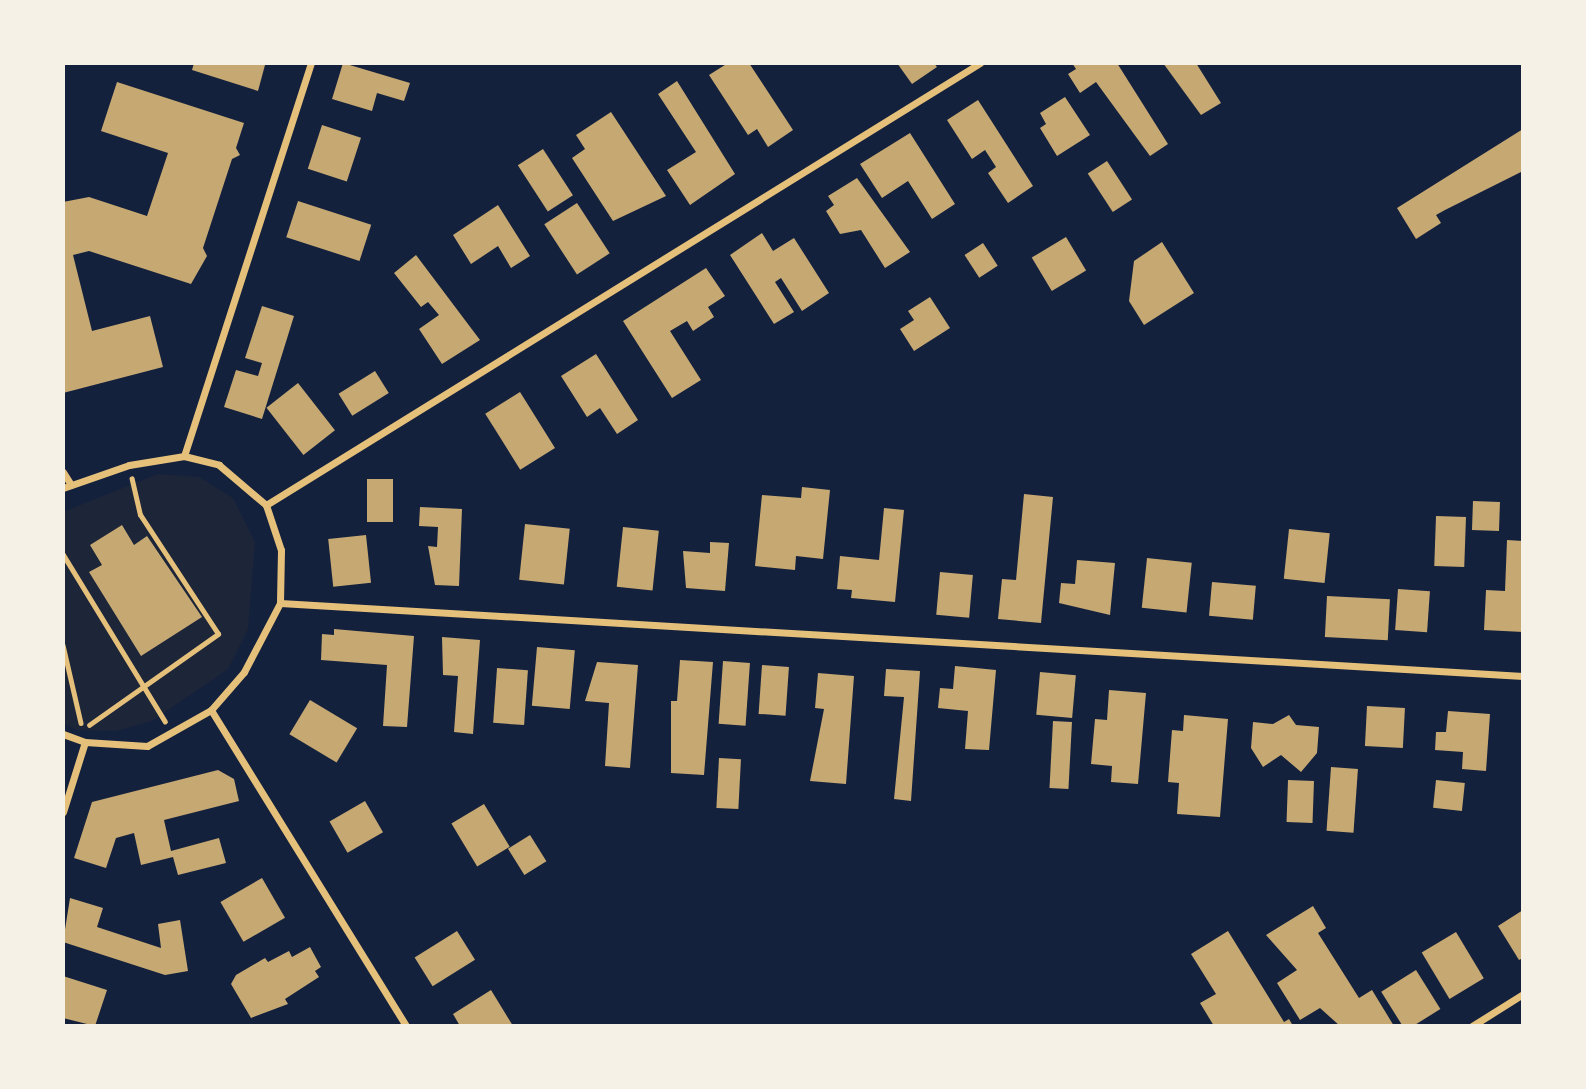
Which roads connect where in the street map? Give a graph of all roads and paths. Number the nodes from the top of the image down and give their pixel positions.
1 (311, 63) edge
2 (980, 63) edge
3 (184, 456) junction
4 (129, 465) junction
5 (63, 472) edge
6 (67, 487) edge
7 (266, 505) junction
8 (63, 554) edge
9 (280, 603) junction
10 (63, 645) edge
11 (1523, 676) edge
12 (143, 684) junction
13 (211, 710) junction
14 (172, 733) junction
15 (63, 734) edge
16 (85, 742) junction
17 (63, 812) edge
18 (1523, 994) edge
19 (406, 1026) edge
20 (1472, 1026) edge

1 - 3 street
2 - 7 street
3 - 4 street
3 - 7 street
4 - 6 street
4 - 12 path
5 - 6 street
7 - 9 street
8 - 12 path
9 - 11 street
9 - 13 street
10 - 12 path
12 - 14 path
13 - 14 street
13 - 19 street
14 - 16 street
15 - 16 street
16 - 17 street
18 - 20 street

